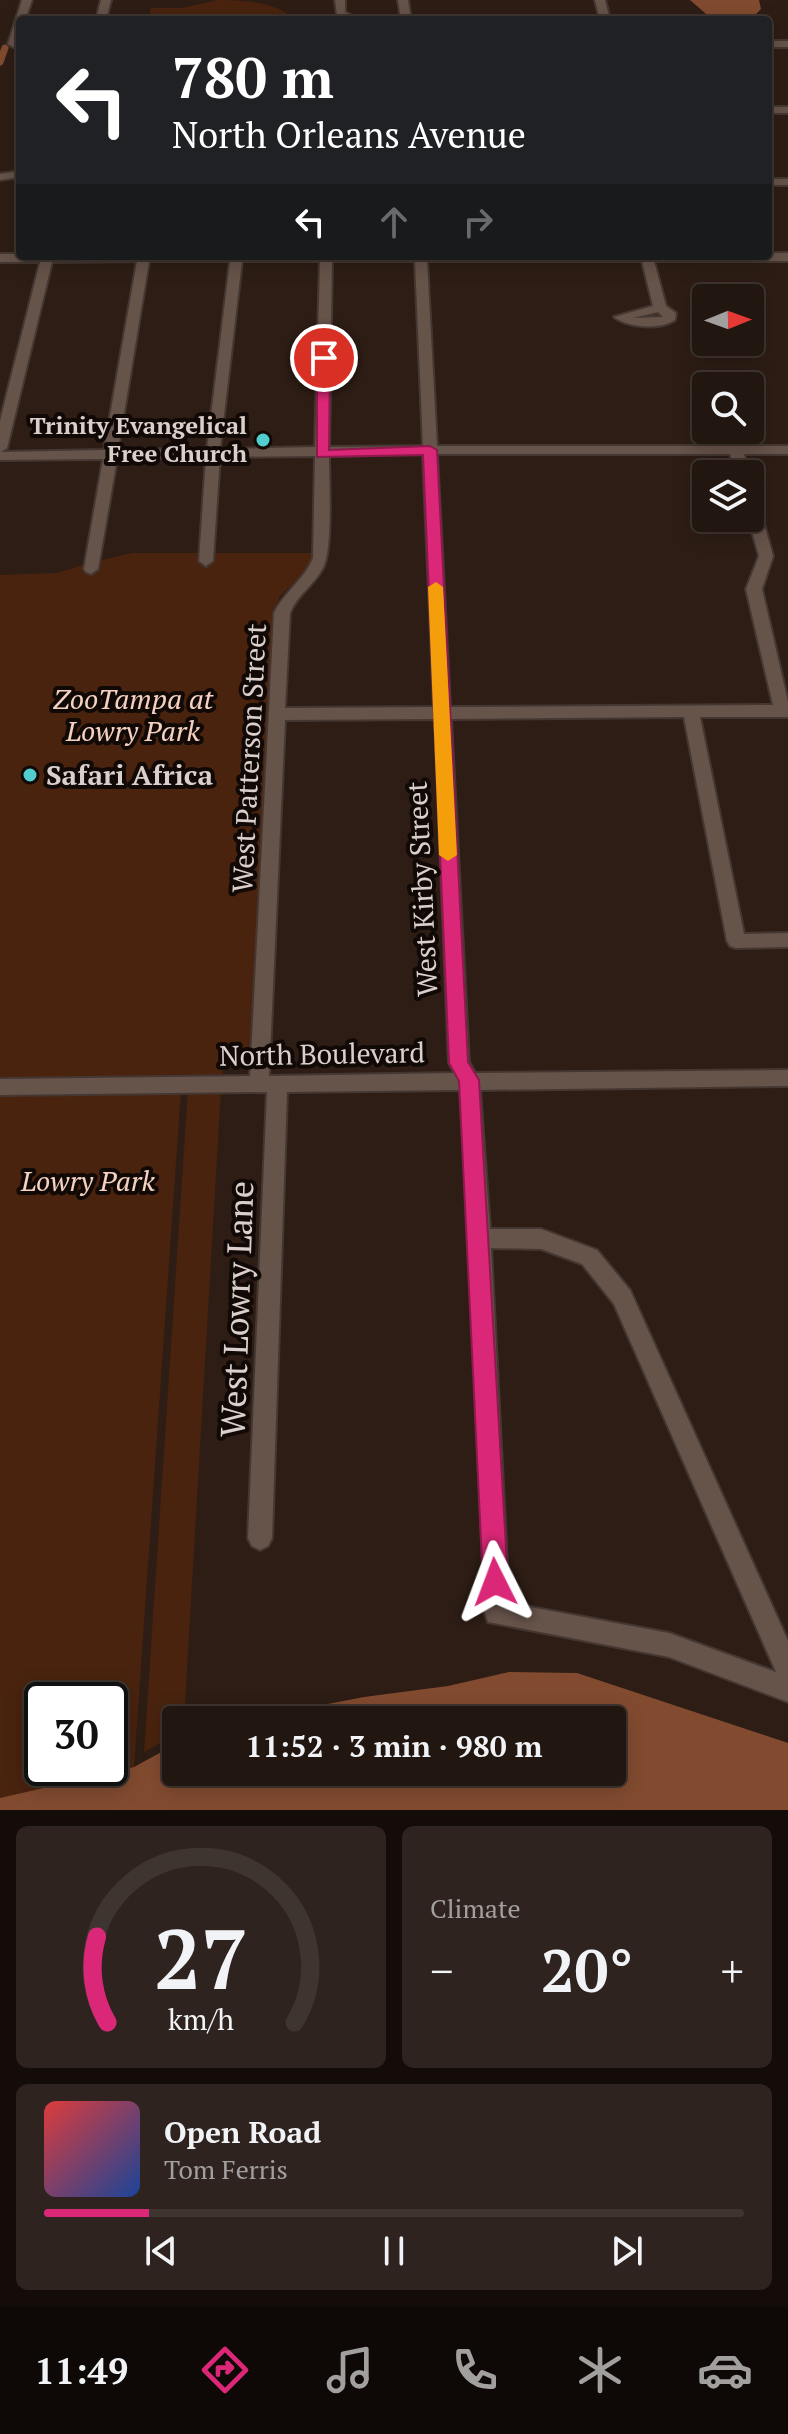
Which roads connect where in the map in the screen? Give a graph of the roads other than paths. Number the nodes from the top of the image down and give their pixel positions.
1 (0, 44) edge
2 (16, 44) edge
3 (786, 182) edge
4 (788, 196) edge
5 (47, 260) edge
6 (144, 260) edge
7 (236, 260) edge
8 (326, 260) edge
9 (421, 260) edge
10 (648, 260) edge
11 (660, 308) dead end
12 (0, 448) edge
13 (430, 450) junction
14 (736, 450) junction
15 (788, 450) edge
16 (110, 454) junction
17 (213, 454) junction
18 (322, 454) junction
19 (0, 456) edge
20 (739, 460) edge
21 (759, 532) edge
22 (206, 561) dead end
23 (91, 569) dead end
24 (691, 711) junction
25 (785, 711) edge
26 (441, 713) junction
27 (276, 714) junction
28 (788, 940) edge
29 (788, 1078) edge
30 (469, 1080) junction
31 (268, 1083) junction
32 (0, 1087) edge
33 (480, 1238) junction
34 (260, 1538) dead end
35 (788, 1670) edge
36 (788, 1689) edge

1 - 2 street
3 - 4 street
5 - 12 street
6 - 16 street
7 - 17 street
8 - 18 street, West Patterson Street
9 - 13 street, West Kirby Street
10 - 11 street
13 - 14 street
13 - 18 street
13 - 26 street, West Kirby Street
14 - 15 street
14 - 20 street
16 - 17 street
16 - 19 street
16 - 23 street
17 - 18 street
17 - 22 street
18 - 27 street, West Patterson Street
21 - 25 street
24 - 25 street
24 - 26 street
24 - 28 street
26 - 27 street
26 - 30 street, West Kirby Street
27 - 31 street, West Patterson Street
29 - 30 street, North Boulevard
30 - 31 street, North Boulevard
30 - 33 street, West Kirby Street
31 - 32 street, North Boulevard
31 - 34 street, West Lowry Lane
33 - 35 street
33 - 36 street, West Kirby Street

